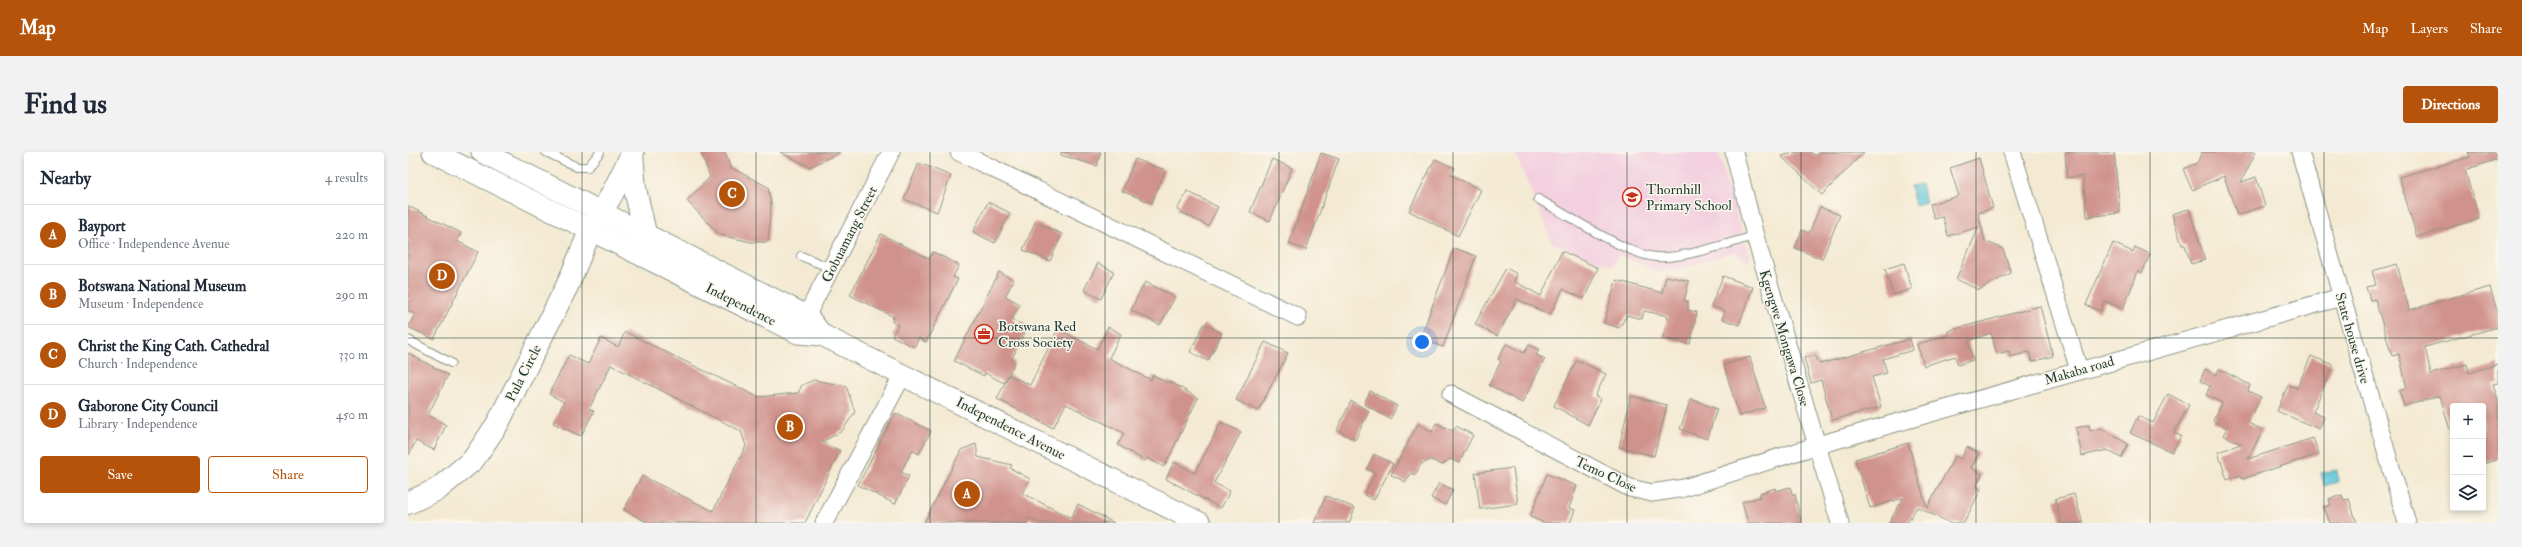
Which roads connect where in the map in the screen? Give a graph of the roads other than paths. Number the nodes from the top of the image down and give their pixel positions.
1 (433, 152) edge
2 (482, 152) edge
3 (546, 152) edge
4 (600, 152) edge
5 (891, 152) edge
6 (959, 152) edge
7 (1734, 152) edge
8 (2012, 152) edge
9 (2300, 152) edge
10 (632, 153) edge
11 (1538, 199) dead end
12 (596, 221) junction
13 (645, 233) junction
14 (1755, 236) junction
15 (800, 256) dead end
16 (831, 268) junction
17 (2340, 297) junction
18 (1298, 316) dead end
19 (802, 324) junction
20 (822, 335) joint
21 (408, 340) edge
22 (451, 363) dead end
23 (2079, 370) junction
24 (903, 374) junction
25 (1451, 394) dead end
26 (1818, 445) junction
27 (408, 503) edge
28 (824, 523) edge
29 (1200, 523) edge
30 (1840, 523) edge
31 (2408, 523) edge

1 - 12 street, Independence
2 - 12 street
3 - 4 lane
5 - 16 street, Gobuamang Street
6 - 18 street
7 - 14 street, Kgengwe Mongawa Close
8 - 23 street
9 - 17 street, State house drive
10 - 12 main road, Pula Circle
10 - 13 main road
11 - 14 lane
12 - 13 street, Independence
12 - 19 street, Independence
12 - 27 main road, Pula Circle
13 - 19 street, Independence
14 - 26 street, Kgengwe Mongawa Close
15 - 16 lane
16 - 19 street, Gobuamang Street
17 - 23 street, Makaba road
17 - 31 street, State house drive
19 - 20 street, Independence
20 - 24 street, Independence Avenue
21 - 22 lane
23 - 26 street, Makaba road
24 - 28 street
24 - 29 street, Independence Avenue
25 - 26 street, Temo Close
26 - 30 street, Kgengwe Mongawa Close

